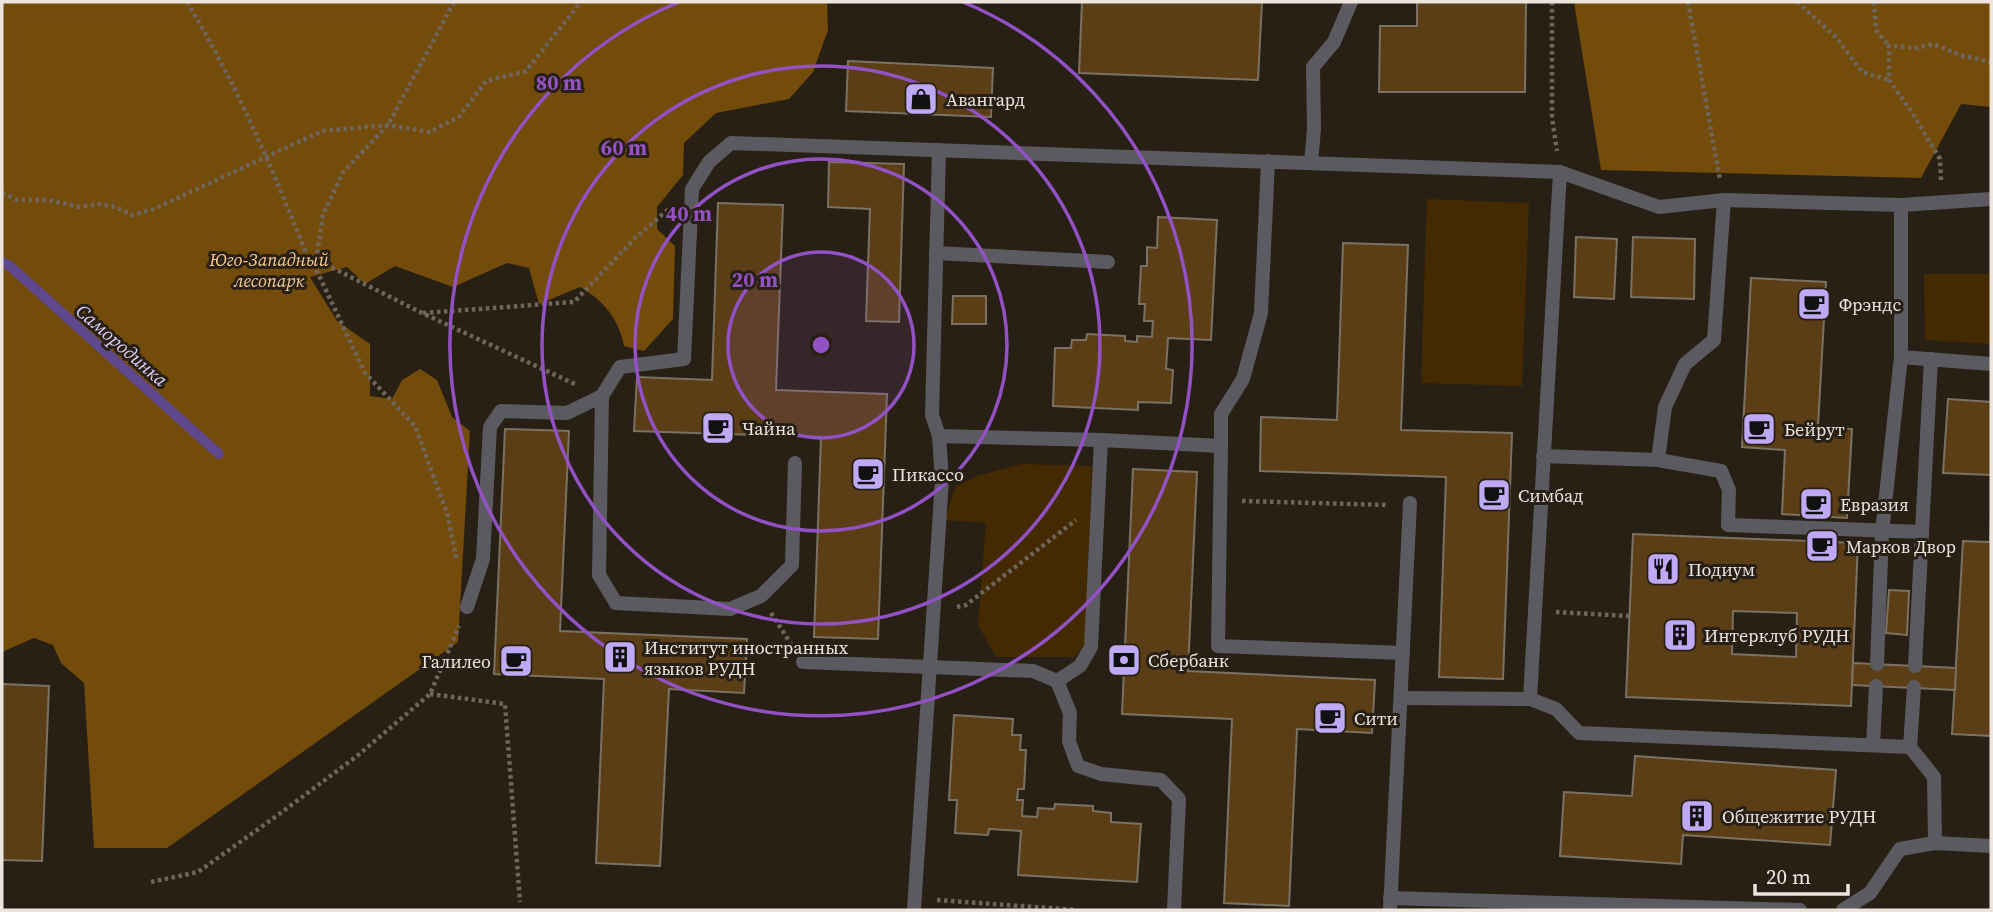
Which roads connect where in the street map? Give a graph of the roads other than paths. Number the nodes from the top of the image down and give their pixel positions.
1 (1351, 2) edge
2 (939, 150) junction
3 (1268, 162) junction
4 (1311, 163) junction
5 (1560, 172) junction
6 (1991, 199) edge
7 (1724, 200) junction
8 (1901, 205) junction
9 (936, 253) junction
10 (1108, 262) dead end
11 (1901, 357) junction
12 (1931, 359) junction
13 (1991, 363) edge
14 (602, 396) junction
15 (939, 436) junction
16 (1101, 440) junction
17 (1221, 446) junction
18 (1544, 456) junction
19 (1658, 460) junction
20 (795, 463) dead end
21 (1410, 503) dead end
22 (1882, 532) junction
23 (1922, 532) junction
24 (467, 607) road end
25 (1403, 653) junction
26 (803, 662) road end
27 (1877, 664) dead end
28 (929, 666) junction
29 (1915, 666) dead end
30 (1057, 681) junction
31 (1875, 686) dead end
32 (1914, 688) dead end
33 (1401, 698) junction
34 (1530, 699) junction
35 (1873, 746) junction
36 (1910, 747) junction
37 (1935, 843) junction
38 (1991, 846) edge
39 (915, 904) edge
40 (1390, 904) edge
41 (1174, 910) edge
42 (1800, 910) edge
43 (1843, 910) edge

1 - 4 lane
2 - 3 lane
2 - 9 lane
2 - 14 lane
3 - 4 lane
3 - 17 lane
4 - 5 lane
5 - 7 lane
5 - 18 lane
6 - 8 lane
7 - 8 lane
7 - 19 lane
8 - 11 lane
9 - 10 lane
9 - 15 lane
11 - 12 lane
11 - 22 lane
12 - 13 lane
12 - 23 lane
14 - 20 lane
14 - 24 lane
15 - 16 lane
15 - 28 lane
16 - 17 lane
16 - 30 lane
17 - 25 lane
18 - 19 lane
18 - 34 lane
19 - 22 lane
21 - 25 lane
22 - 23 lane
22 - 27 lane
23 - 29 lane
25 - 33 lane
26 - 28 lane
28 - 30 lane
28 - 39 lane
30 - 41 lane
31 - 35 lane
32 - 36 lane
33 - 34 lane
33 - 40 lane
34 - 35 lane
35 - 36 lane
36 - 37 lane
37 - 38 lane
37 - 43 lane
40 - 42 lane

